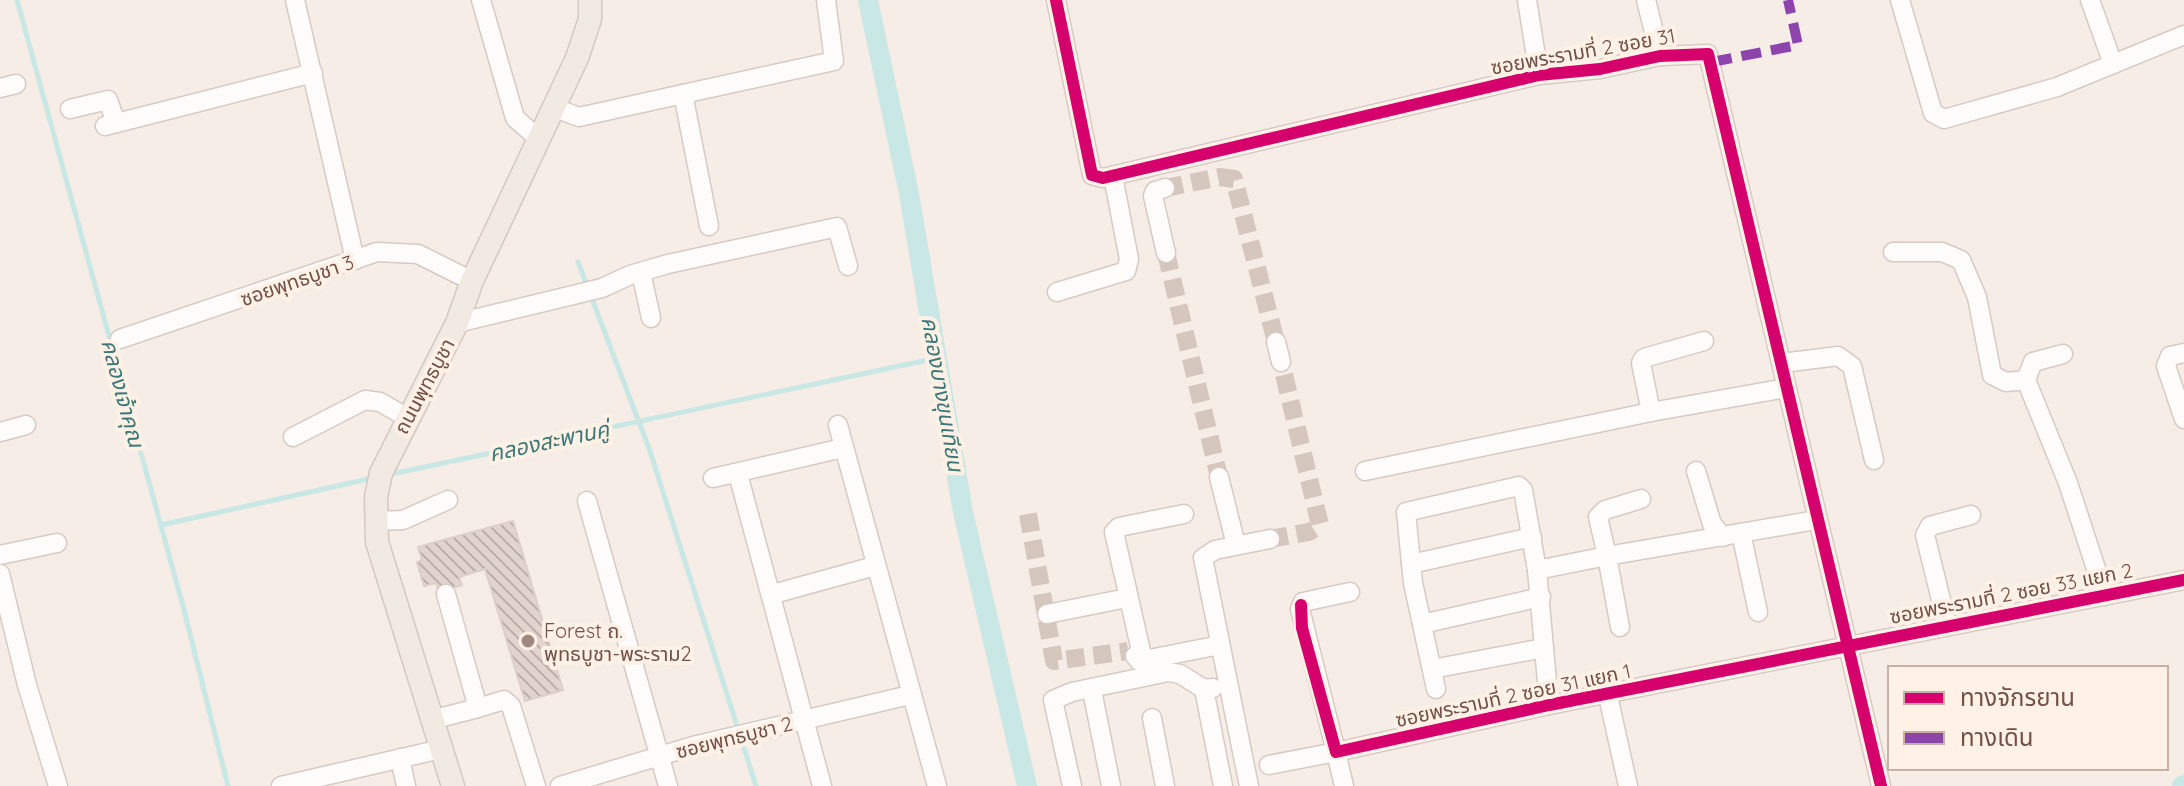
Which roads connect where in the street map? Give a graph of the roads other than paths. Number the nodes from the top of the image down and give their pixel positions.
1 (295, 0) edge
2 (481, 0) edge
3 (590, 0) edge
4 (826, 0) edge
5 (1056, 0) edge
6 (1527, 0) edge
7 (1646, 0) edge
8 (1900, 0) edge
9 (2090, 0) edge
10 (2184, 35) edge
11 (1660, 56) junction
12 (2113, 64) junction
13 (313, 73) junction
14 (1539, 75) junction
15 (683, 94) junction
16 (555, 108) junction
17 (70, 109) dead end
18 (540, 140) junction
19 (1113, 176) junction
20 (1165, 188) dead end
21 (709, 226) dead end
22 (1893, 252) dead end
23 (1166, 253) tunnel mouth
24 (355, 260) junction
25 (848, 266) dead end
26 (641, 272) junction
27 (472, 281) junction
28 (1057, 292) dead end
29 (651, 318) dead end
30 (457, 323) junction
31 (120, 339) dead end
32 (1704, 341) dead end
33 (1276, 342) tunnel mouth
34 (2184, 353) edge
35 (2063, 354) dead end
36 (1281, 362) tunnel mouth
37 (1782, 363) junction
38 (2026, 380) junction
39 (1786, 388) junction
40 (1651, 412) junction
41 (406, 417) junction
42 (2184, 419) edge
43 (26, 425) dead end
44 (838, 425) dead end
45 (0, 432) edge
46 (293, 437) dead end
47 (843, 448) junction
48 (1874, 460) dead end
49 (1365, 471) dead end
50 (1696, 471) dead end
51 (738, 474) junction
52 (1219, 477) tunnel mouth
53 (713, 478) dead end
54 (1641, 499) dead end
55 (448, 500) dead end
56 (587, 501) dead end
57 (1184, 514) dead end
58 (1971, 515) dead end
59 (1816, 520) junction
60 (376, 521) junction
61 (1732, 535) junction
62 (1532, 537) junction
63 (1270, 539) tunnel mouth
64 (57, 543) dead end
65 (1236, 545) junction
66 (0, 555) edge
67 (1607, 556) junction
68 (1411, 564) junction
69 (875, 566) junction
70 (1537, 570) junction
71 (0, 574) edge
72 (2184, 580) edge
73 (1350, 592) dead end
74 (446, 594) dead end
75 (773, 594) junction
76 (2105, 596) junction
77 (1541, 597) junction
78 (1127, 598) junction
79 (1758, 612) dead end
80 (1047, 614) dead end
81 (1422, 624) junction
82 (1947, 624) junction
83 (1620, 627) dead end
84 (1220, 645) junction
85 (1846, 646) junction
86 (1544, 648) junction
87 (1432, 669) junction
88 (1436, 689) dead end
89 (1092, 690) junction
90 (910, 695) junction
91 (1608, 696) junction
92 (1549, 705) junction
93 (478, 708) junction
94 (1152, 718) dead end
95 (431, 720) junction
96 (802, 720) junction
97 (441, 749) junction
98 (1336, 752) junction
99 (659, 757) junction
100 (400, 758) junction
101 (1269, 765) dead end
102 (58, 786) edge
103 (281, 786) edge
104 (406, 786) edge
105 (453, 786) edge
106 (536, 786) edge
107 (560, 786) edge
108 (668, 786) edge
109 (822, 786) edge
110 (937, 786) edge
111 (1072, 786) edge
112 (1111, 786) edge
113 (1165, 786) edge
114 (1223, 786) edge
115 (1249, 786) edge
116 (1344, 786) edge
117 (1628, 786) edge
118 (1881, 786) edge

1 - 13 street
2 - 18 street
3 - 16 main road, ถนนพุทธบูชา
4 - 15 street
5 - 19 street
6 - 14 street
7 - 11 street
8 - 12 street
9 - 12 street
10 - 12 street
11 - 14 street, ซอยพระรามที่ 2 ซอย 31
11 - 37 street, ซอยพระรามที่ 2 ซอย 31
13 - 17 street
13 - 24 street
14 - 19 street, ซอยพระรามที่ 2 ซอย 31
15 - 16 street
15 - 21 street
16 - 18 main road, ถนนพุทธบูชา
18 - 27 main road, ถนนพุทธบูชา
19 - 28 street
20 - 23 street
22 - 38 street
24 - 27 street, ซอยพุทธบูชา 3
24 - 31 street, ซอยพุทธบูชา 3
25 - 26 street
26 - 29 street
26 - 30 street
27 - 30 main road, ถนนพุทธบูชา
30 - 41 main road, ถนนพุทธบูชา
32 - 40 street
33 - 36 street
34 - 42 street
35 - 38 street
37 - 39 street, ซอยพระรามที่ 2 ซอย 31
37 - 48 street
38 - 76 street
39 - 40 street
39 - 59 street, ซอยพระรามที่ 2 ซอย 31
40 - 49 street
41 - 46 street
41 - 60 main road, ถนนพุทธบูชา
43 - 45 street
44 - 47 street
47 - 51 street
47 - 69 street
50 - 61 street
51 - 53 street
51 - 75 street
52 - 65 street
54 - 67 street
55 - 60 street
56 - 99 street
57 - 78 street
58 - 82 street
59 - 61 street
59 - 85 street, ซอยพระรามที่ 2 ซอย 31
60 - 95 main road, ถนนพุทธบูชา
61 - 67 street
61 - 79 street
62 - 68 street
62 - 68 street
62 - 70 street
63 - 65 street
64 - 66 street
65 - 84 street
67 - 70 street
67 - 83 street
68 - 81 street
69 - 75 street
69 - 90 street
70 - 77 street
71 - 102 street
72 - 76 street, ซอยพระรามที่ 2 ซอย 33 แยก 2
73 - 98 street
74 - 93 street
75 - 96 street
76 - 82 street, ซอยพระรามที่ 2 ซอย 33 แยก 2
77 - 81 street
77 - 86 street
78 - 80 street
78 - 84 street
81 - 87 street
82 - 85 street, ซอยพระรามที่ 2 ซอย 33 แยก 2
84 - 115 street
85 - 91 street, ซอยพระรามที่ 2 ซอย 31 แยก 1
85 - 118 street, ซอยพระรามที่ 2 ซอย 31
86 - 87 street
86 - 92 street
87 - 88 street
89 - 111 street
89 - 112 street
89 - 114 street
90 - 96 street, ซอยพุทธบูชา 2
90 - 110 street
91 - 92 street, ซอยพระรามที่ 2 ซอย 31 แยก 1
91 - 117 street
92 - 98 street, ซอยพระรามที่ 2 ซอย 31 แยก 1
93 - 95 street
93 - 106 street
94 - 113 street
95 - 97 main road, ถนนพุทธบูชา
96 - 99 street, ซอยพุทธบูชา 2
96 - 109 street
97 - 100 street
97 - 105 main road, ถนนพุทธบูชา
98 - 101 street, ซอยพระรามที่ 2 ซอย 31 แยก 1
98 - 116 street
99 - 107 street, ซอยพุทธบูชา 2
99 - 108 street
100 - 103 street
100 - 104 street

